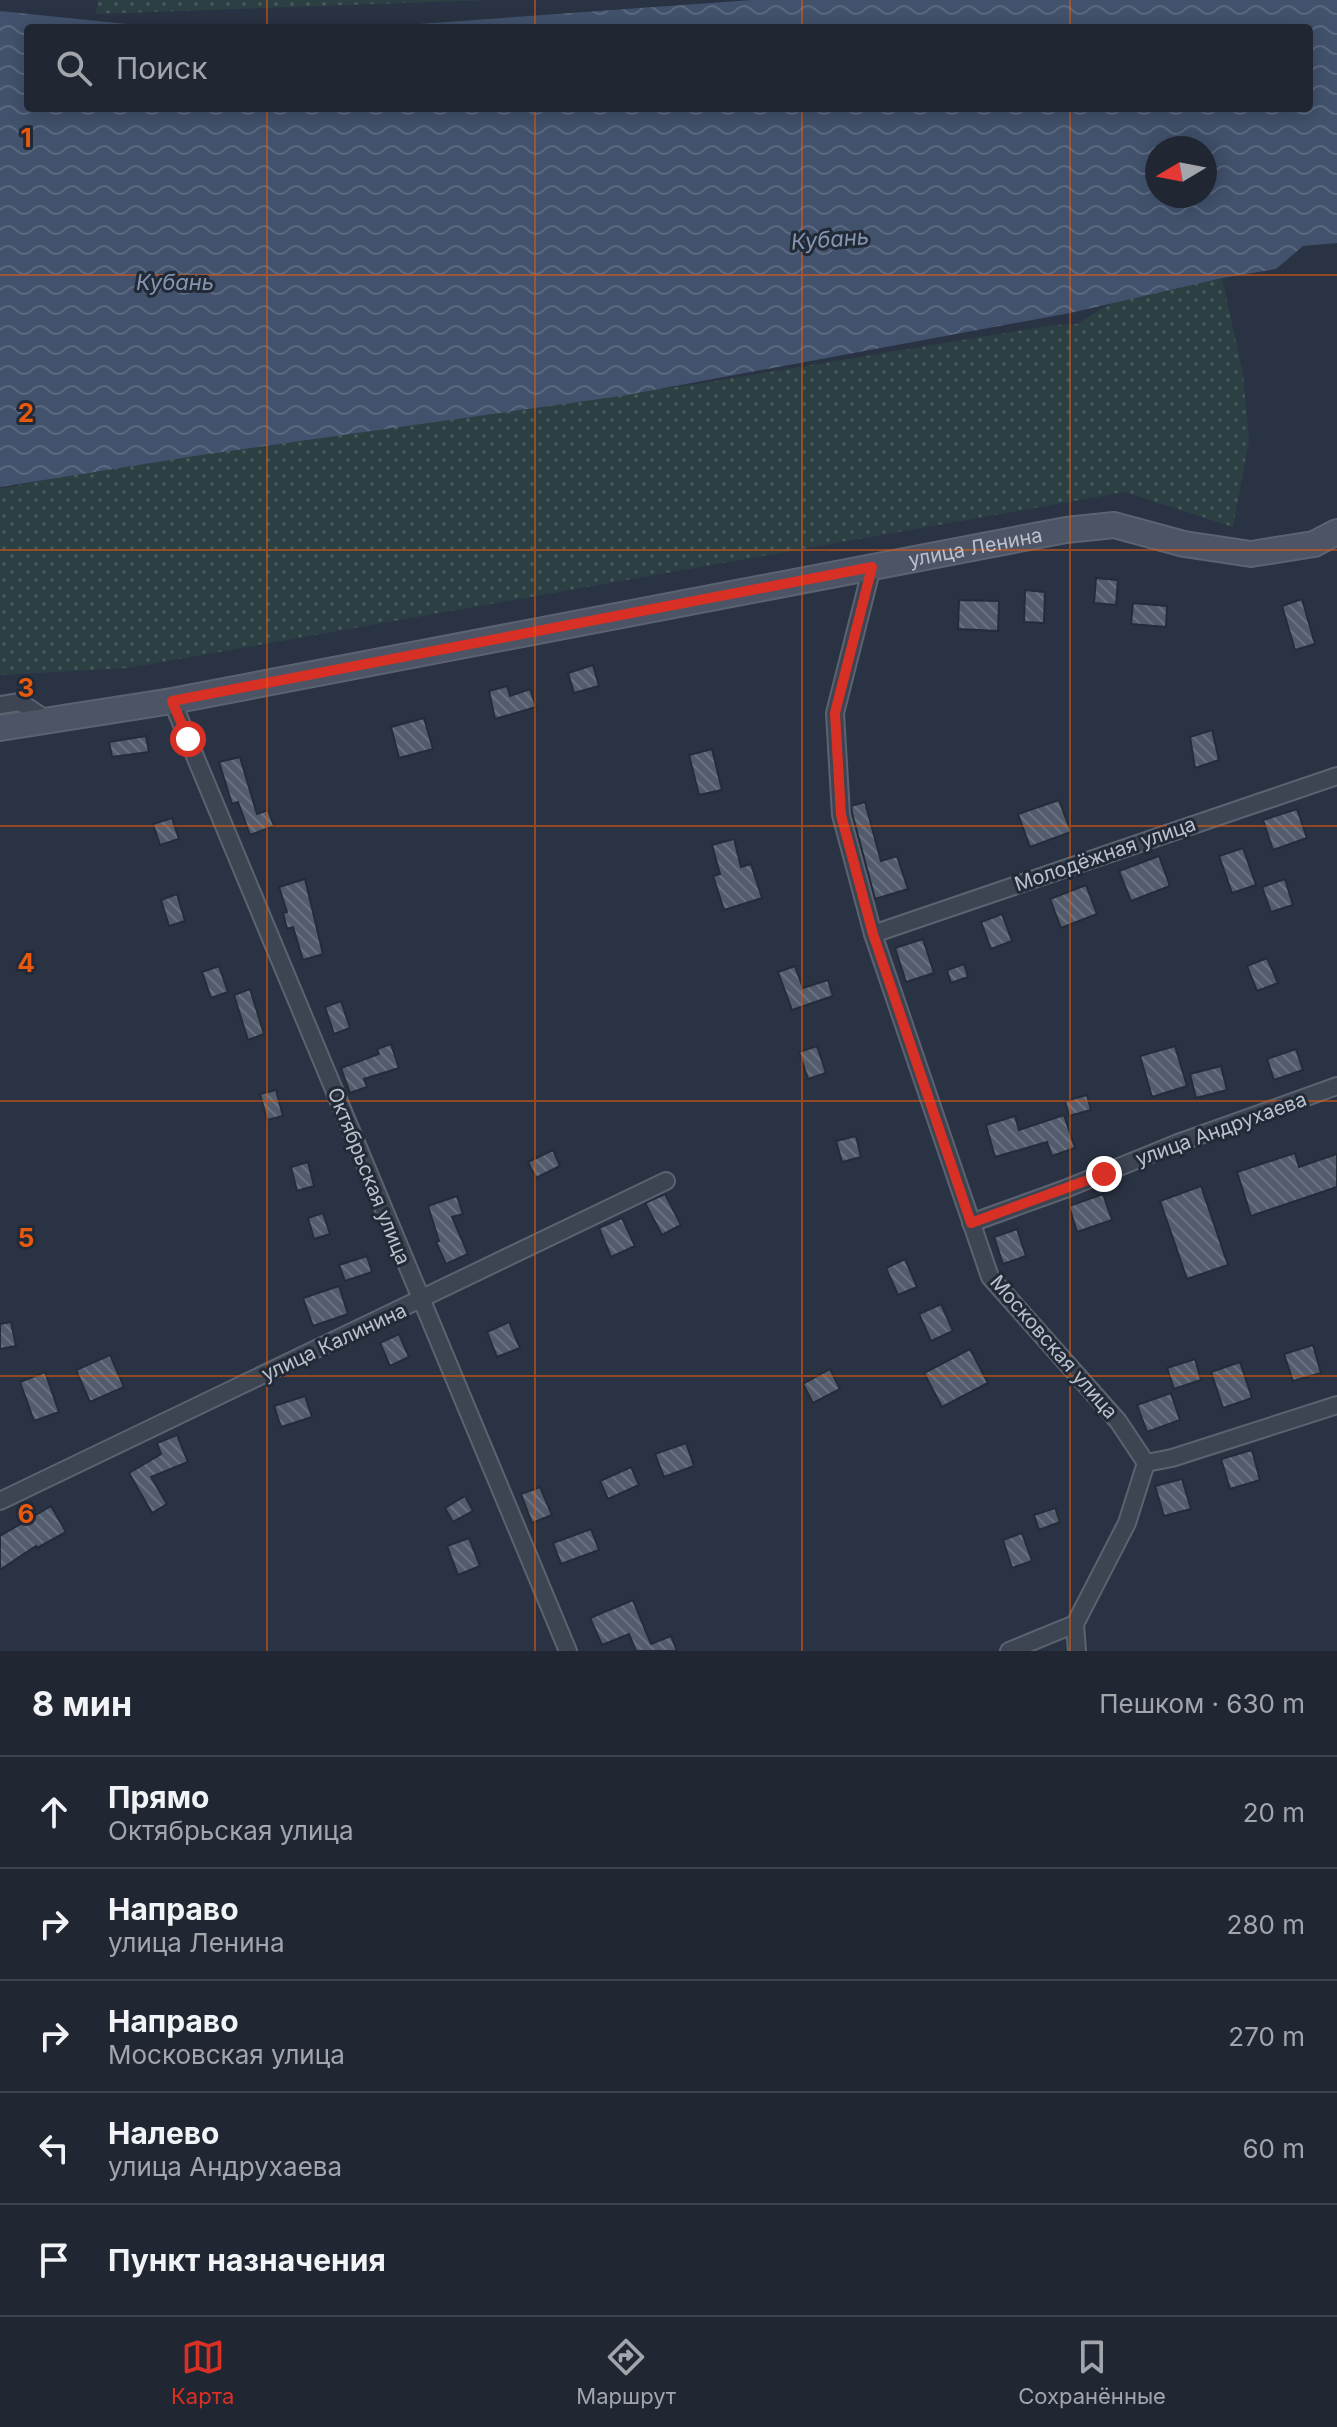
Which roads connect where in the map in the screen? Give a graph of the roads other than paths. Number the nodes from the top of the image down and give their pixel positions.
1 (1337, 532) edge
2 (872, 567) junction
3 (172, 701) junction
4 (0, 705) edge
5 (47, 720) junction
6 (0, 728) edge
7 (1337, 776) edge
8 (873, 934) junction
9 (1337, 1086) edge
10 (666, 1181) dead end
11 (971, 1223) junction
12 (421, 1301) junction
13 (1337, 1405) edge
14 (1146, 1463) junction
15 (0, 1501) edge
16 (1075, 1624) junction
17 (568, 1651) edge
18 (1009, 1651) edge
19 (1077, 1651) edge

1 - 2 street, улица Ленина
2 - 3 street, улица Ленина
2 - 8 street, Московская улица
3 - 5 street, улица Ленина
3 - 12 street, Октябрьская улица
4 - 5 street
5 - 6 street, улица Ленина
7 - 8 street, Молодёжная улица
8 - 11 street, Московская улица
9 - 11 street, улица Андрухаева
10 - 12 street, улица Калинина
11 - 14 street, Московская улица
12 - 15 street, улица Калинина
12 - 17 street, Октябрьская улица
13 - 14 street
14 - 16 street
16 - 18 street
16 - 19 street

